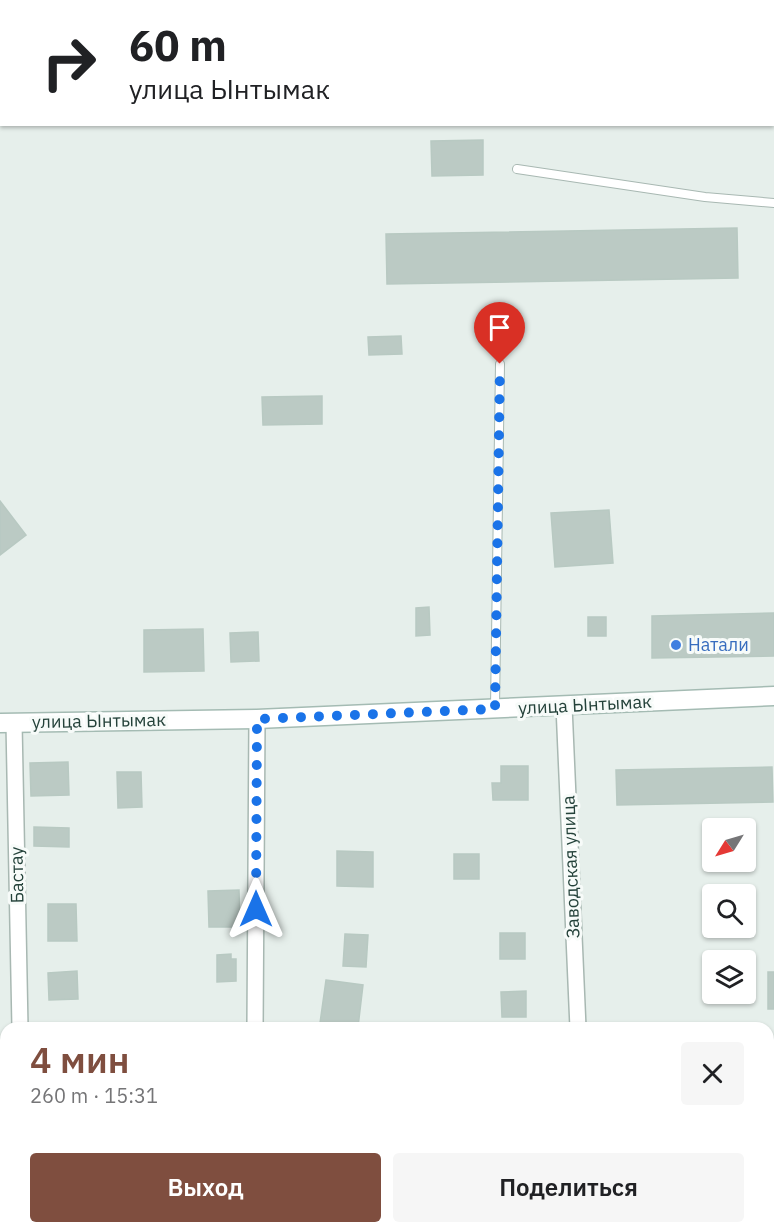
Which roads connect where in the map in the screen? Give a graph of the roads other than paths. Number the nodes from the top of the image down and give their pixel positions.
1 (517, 169) dead end
2 (774, 203) edge
3 (500, 364) dead end
4 (774, 696) edge
5 (564, 706) junction
6 (495, 709) junction
7 (257, 719) junction
8 (7, 723) edge
9 (20, 1022) edge
10 (255, 1022) edge
11 (578, 1022) edge

1 - 2 lane
3 - 6 lane
4 - 5 street, улица Ынтымак
5 - 6 street, улица Ынтымак
5 - 11 street, Заводская улица
6 - 7 street, улица Ынтымак
7 - 8 street, улица Ынтымак
7 - 10 street
8 - 9 street, Бастау

